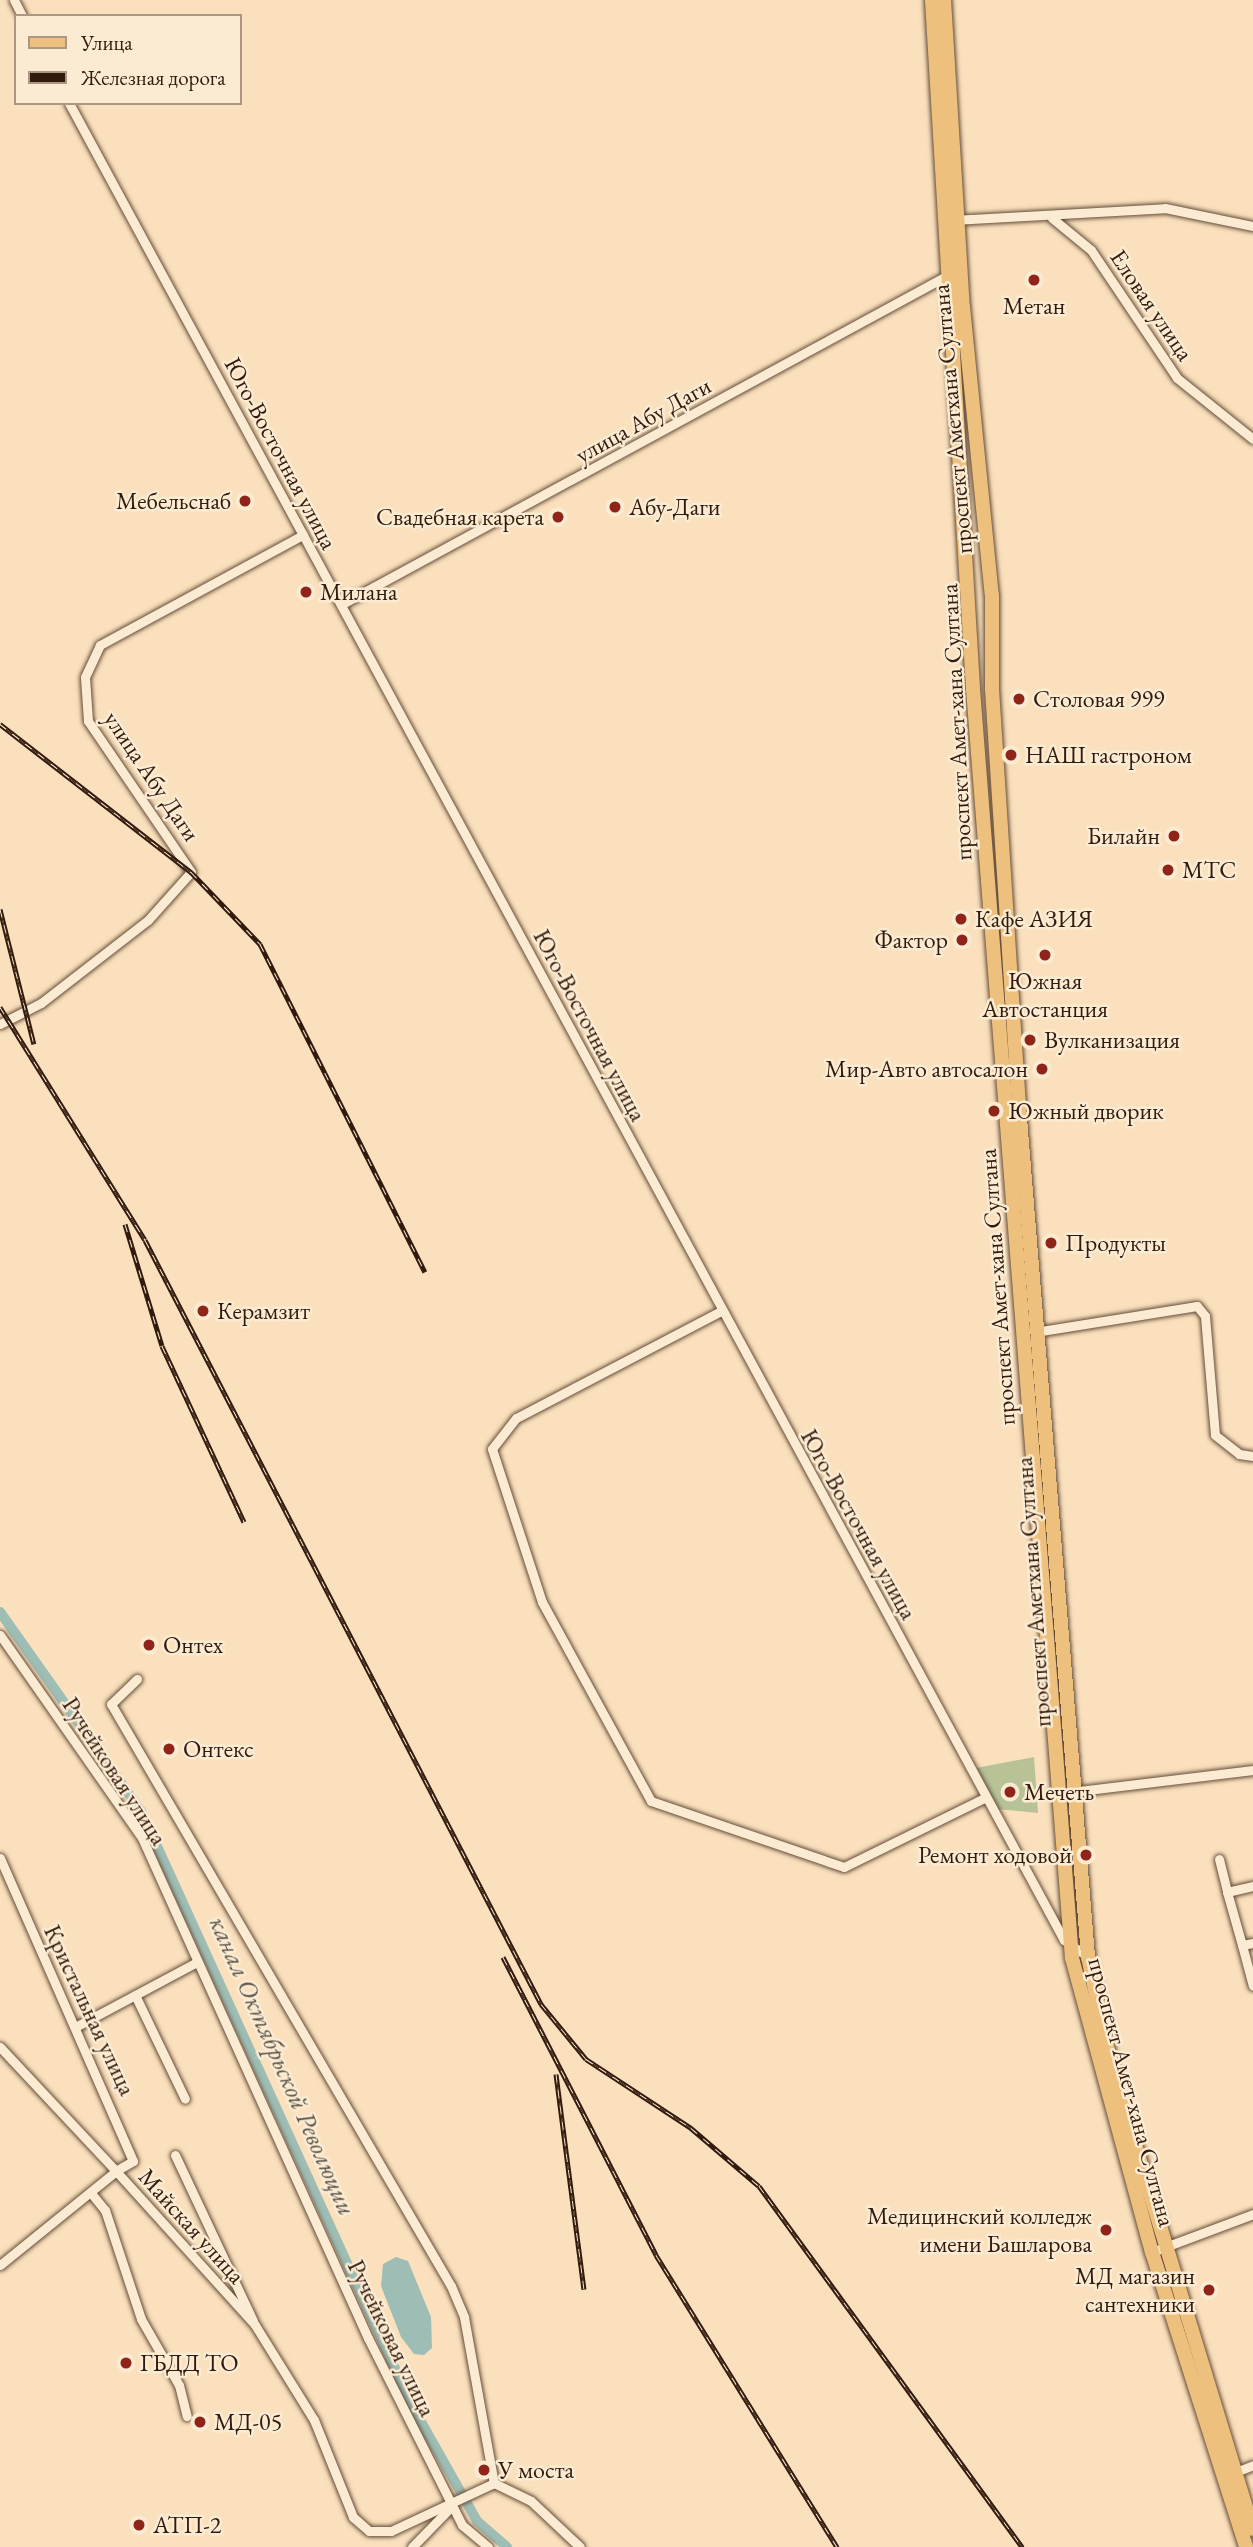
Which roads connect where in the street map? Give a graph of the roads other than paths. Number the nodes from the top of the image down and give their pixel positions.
1 (932, 0) edge
2 (944, 0) edge
3 (70, 105) edge
4 (1052, 218) junction
5 (952, 220) junction
6 (1253, 226) edge
7 (955, 275) junction
8 (1253, 439) edge
9 (303, 535) junction
10 (344, 603) junction
11 (0, 1024) edge
12 (721, 1311) junction
13 (1030, 1332) junction
14 (1253, 1455) edge
15 (0, 1635) edge
16 (137, 1679) dead end
17 (1253, 1770) edge
18 (1063, 1793) junction
19 (986, 1797) junction
20 (0, 1858) edge
21 (1219, 1859) dead end
22 (1253, 1886) edge
23 (1227, 1892) junction
24 (1253, 1943) edge
25 (1071, 1945) junction
26 (1242, 1945) junction
27 (1088, 1957) junction
28 (197, 1962) junction
29 (1253, 1986) edge
30 (135, 1995) junction
31 (79, 2025) junction
32 (0, 2047) edge
33 (185, 2099) dead end
34 (175, 2155) dead end
35 (116, 2171) junction
36 (91, 2193) junction
37 (1253, 2214) edge
38 (1159, 2250) junction
39 (0, 2265) edge
40 (255, 2325) junction
41 (187, 2416) dead end
42 (1253, 2465) edge
43 (1232, 2472) junction
44 (494, 2483) junction
45 (453, 2505) junction
46 (1253, 2529) edge
47 (412, 2547) edge
48 (488, 2547) edge
49 (580, 2547) edge
50 (1245, 2547) edge

1 - 5 main road, проспект Амет-хана Султана
2 - 5 main road
3 - 9 street, Юго-Восточная улица
4 - 5 street
4 - 6 street
4 - 8 street, Еловая улица
5 - 7 main road, проспект Амет-хана Султана
7 - 10 street, улица Абу Даги
7 - 13 main road, проспект Амет-хана Султана
7 - 13 main road, проспект Аметхана Султана
9 - 10 street, Юго-Восточная улица
9 - 11 street, улица Абу Даги
10 - 12 street, Юго-Восточная улица
12 - 19 street, Юго-Восточная улица
12 - 19 street
13 - 14 street
13 - 18 main road, проспект Амет-хана Султана
15 - 28 street, Ручейковая улица
16 - 44 street
17 - 18 street
18 - 25 main road, проспект Амет-хана Султана
18 - 27 main road
19 - 25 street, Юго-Восточная улица
20 - 31 street, Кристальная улица
21 - 23 street
22 - 23 street
23 - 26 street
24 - 26 street
25 - 27 street, Юго-Восточная улица
25 - 38 main road, проспект Амет-хана Султана
26 - 29 street
27 - 38 main road
28 - 30 street
28 - 45 street, Ручейковая улица
30 - 31 street
30 - 33 street, Кристальная улица
31 - 35 street, Кристальная улица
32 - 35 street
34 - 40 street, Майская улица
35 - 36 street, Майская улица
35 - 40 street, Майская улица
36 - 39 street, Майская улица
36 - 41 street
37 - 38 street
38 - 43 main road, проспект Амет-хана Султана
40 - 45 street, Майская улица
42 - 43 street
43 - 46 main road
43 - 50 main road, проспект Амет-хана Султана
44 - 45 street
44 - 49 street
45 - 47 street
45 - 48 street, Ручейковая улица

